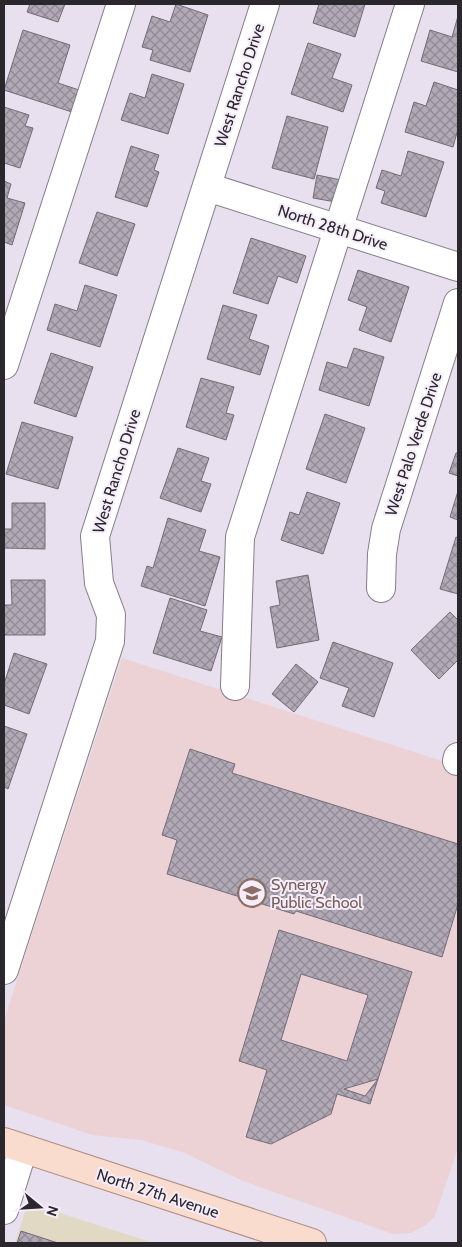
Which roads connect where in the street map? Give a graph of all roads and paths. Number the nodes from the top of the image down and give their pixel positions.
1 (121, 4) edge
2 (265, 4) edge
3 (410, 4) edge
4 (207, 187) junction
5 (338, 229) junction
6 (458, 267) edge
7 (458, 302) edge
8 (4, 365) edge
9 (381, 588) dead end
10 (235, 686) dead end
11 (4, 966) edge
12 (13, 1145) edge
13 (4, 1210) edge
14 (298, 1241) edge

1 - 8 street
2 - 4 street, West Rancho Drive
3 - 5 street
4 - 5 street, North 28th Drive
4 - 11 street, West Rancho Drive
5 - 6 street, North 28th Drive
5 - 10 street
7 - 9 street, West Palo Verde Drive
12 - 13 street
12 - 14 main road, North 27th Avenue

